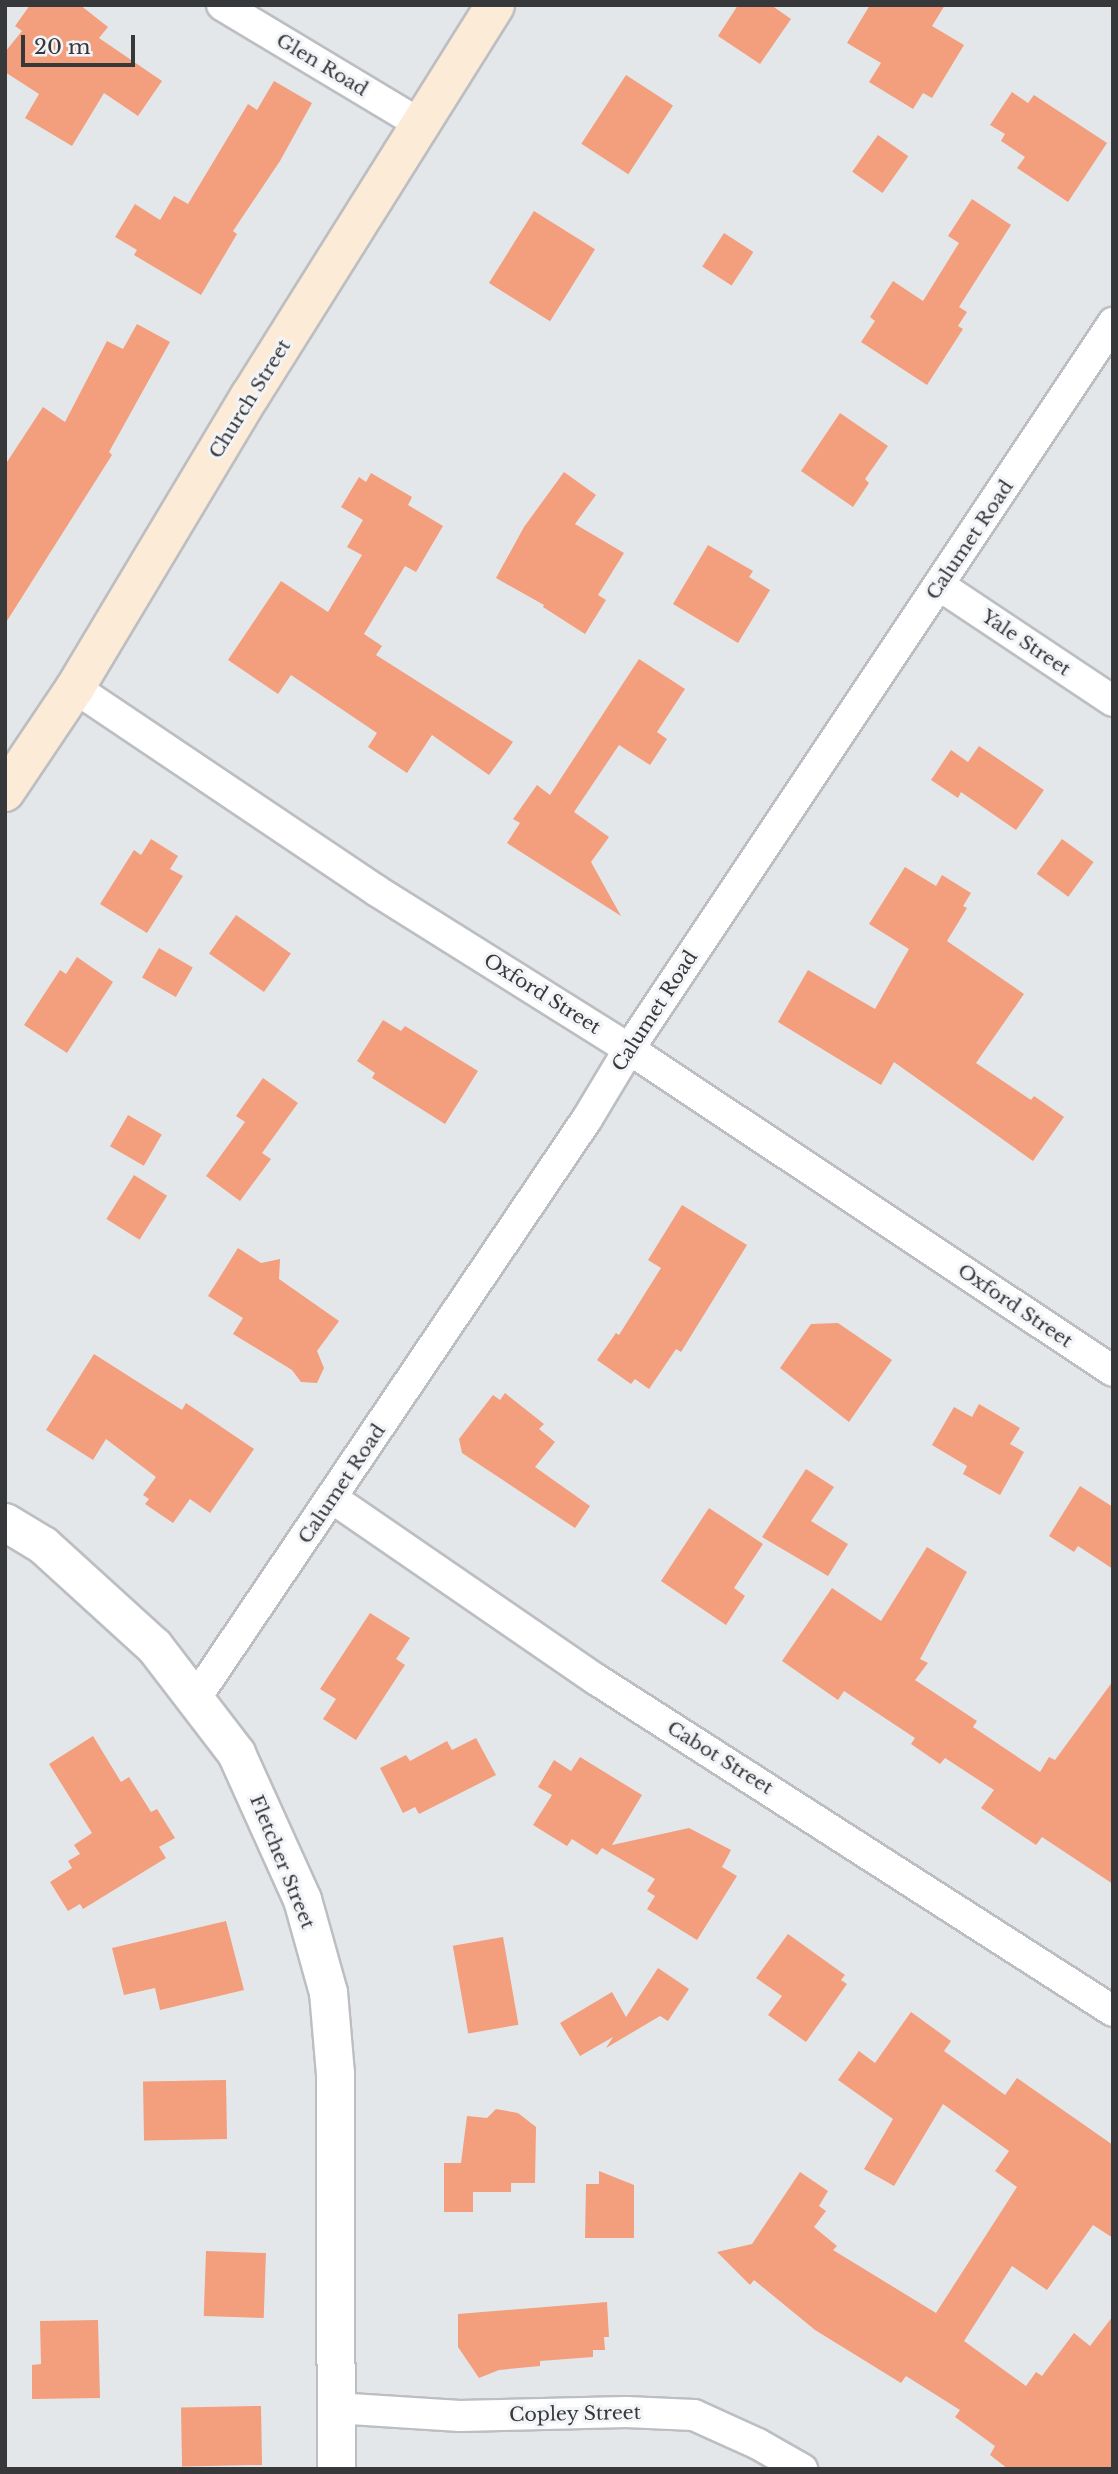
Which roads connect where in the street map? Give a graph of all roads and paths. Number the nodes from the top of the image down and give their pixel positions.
1 (222, 5) edge
2 (495, 5) edge
3 (423, 126) junction
4 (1113, 323) edge
5 (939, 585) junction
6 (75, 688) junction
7 (1113, 701) edge
8 (5, 792) edge
9 (629, 1049) junction
10 (1113, 1371) edge
11 (332, 1498) junction
12 (5, 1522) edge
13 (195, 1699) junction
14 (1113, 2011) edge
15 (335, 2408) junction
16 (336, 2469) edge
17 (802, 2469) edge

1 - 3 street, Glen Road
2 - 3 main road, Church Street
3 - 6 main road, Church Street
4 - 5 street, Calumet Road
5 - 7 street, Yale Street
5 - 9 street, Calumet Road
6 - 8 main road, Church Street
6 - 9 street, Oxford Street
9 - 10 street, Oxford Street
9 - 11 street, Calumet Road
11 - 13 street, Calumet Road
11 - 14 street, Cabot Street
12 - 13 street, Fletcher Street
13 - 15 street, Fletcher Street
15 - 16 street, Fletcher Street
15 - 17 street, Copley Street

